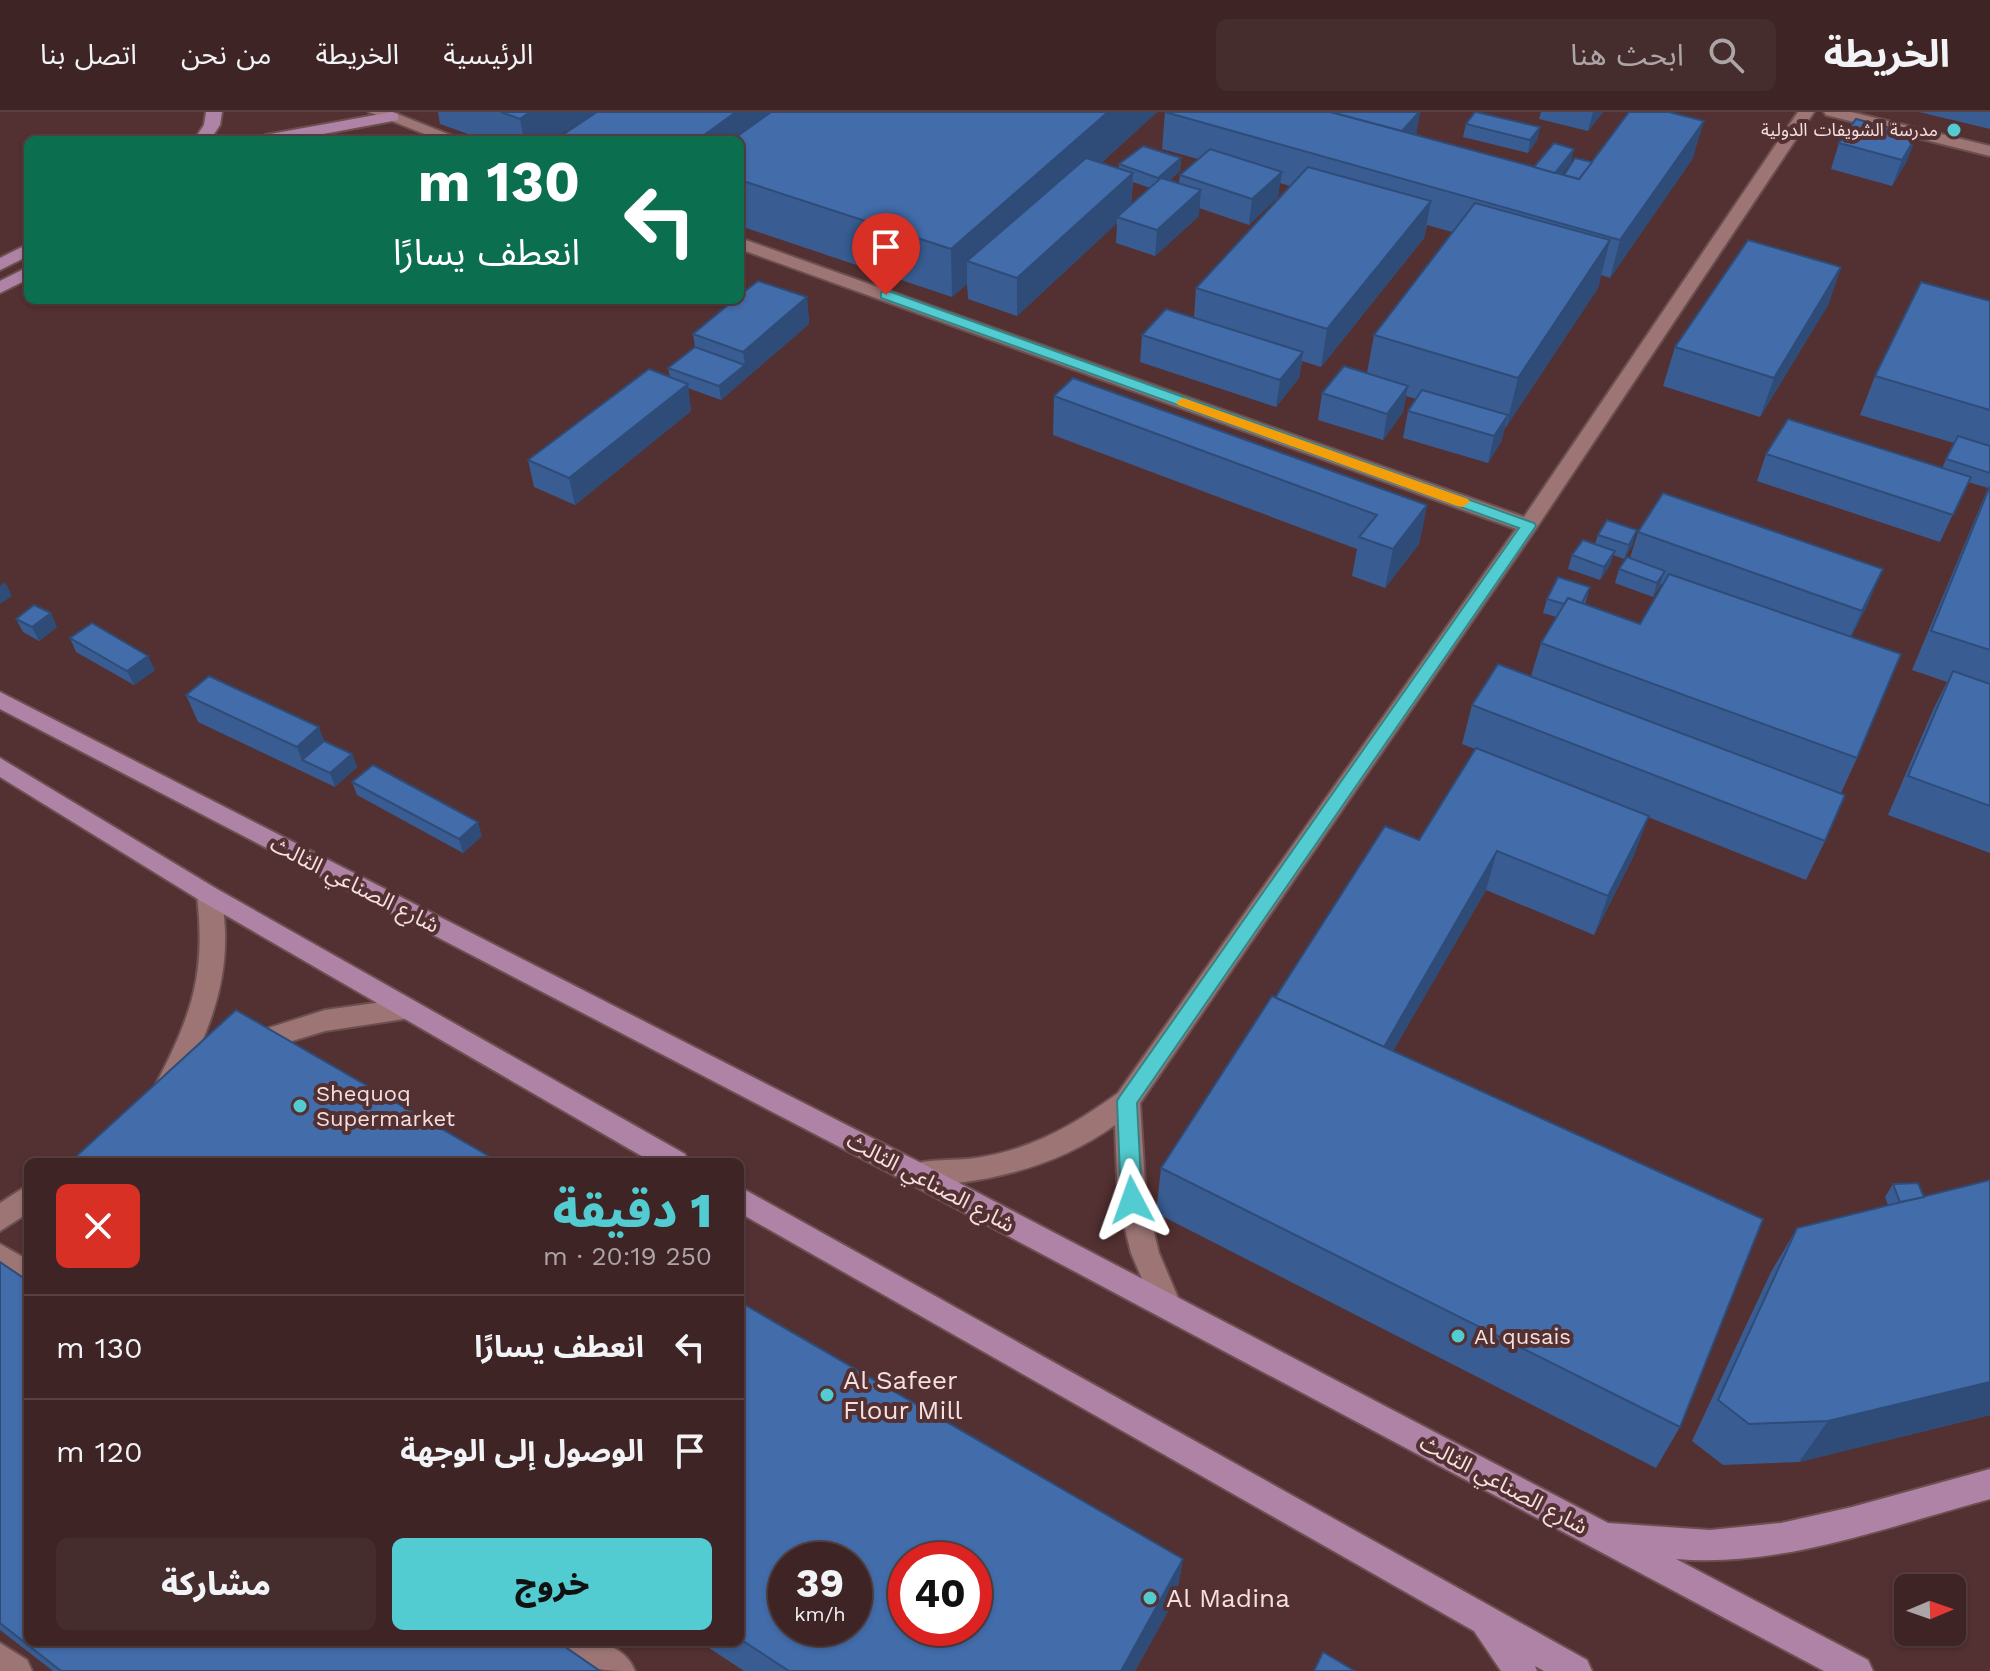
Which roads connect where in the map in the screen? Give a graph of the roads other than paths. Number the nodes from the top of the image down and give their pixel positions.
1 (214, 112) edge
2 (1806, 112) edge
3 (1832, 112) edge
4 (384, 115) edge
5 (292, 119) dead end
6 (205, 136) edge
7 (264, 136) edge
8 (284, 136) edge
9 (444, 136) edge
10 (1990, 151) edge
11 (744, 244) edge
12 (24, 251) edge
13 (0, 265) edge
14 (24, 274) edge
15 (0, 288) edge
16 (1528, 526) junction
17 (0, 700) edge
18 (2, 769) edge
19 (209, 895) junction
20 (404, 1009) junction
21 (169, 1084) junction
22 (1127, 1101) junction
23 (145, 1104) edge
24 (668, 1158) edge
25 (917, 1174) junction
26 (24, 1200) edge
27 (744, 1201) edge
28 (0, 1219) edge
29 (0, 1256) edge
30 (24, 1272) edge
31 (1168, 1307) junction
32 (1990, 1484) edge
33 (1599, 1534) junction
34 (1481, 1618) junction
35 (582, 1646) edge
36 (0, 1659) edge
37 (16, 1671) edge
38 (619, 1671) edge
39 (1521, 1671) edge
40 (1576, 1671) edge
41 (1857, 1671) edge

1 - 6 main road
2 - 16 street
3 - 10 street
4 - 8 main road
4 - 9 street
5 - 7 main road
11 - 16 street
12 - 13 main road
14 - 15 main road
16 - 22 street
17 - 25 main road, شارع الصناعي الثالث
18 - 19 main road
19 - 20 main road
19 - 21 street
20 - 21 street
20 - 24 main road
21 - 23 street
22 - 25 street
22 - 31 street
25 - 31 main road, شارع الصناعي الثالث
26 - 28 street
27 - 34 main road
29 - 30 street
31 - 33 main road, شارع الصناعي الثالث
32 - 33 main road
33 - 41 main road, شارع الصناعي الثالث
34 - 39 main road
34 - 40 main road
35 - 38 street
36 - 37 street

